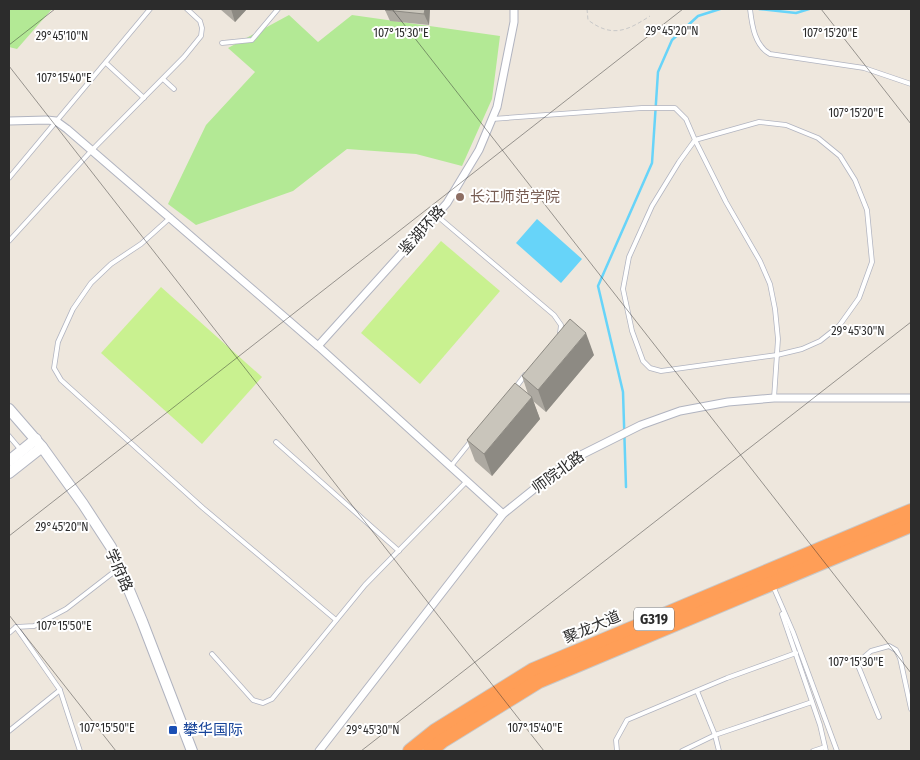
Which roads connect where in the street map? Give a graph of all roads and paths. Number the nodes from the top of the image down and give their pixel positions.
1 (150, 9) edge
2 (187, 9) edge
3 (278, 9) edge
4 (514, 9) edge
5 (587, 9) edge
6 (750, 9) edge
7 (650, 16) dead end
8 (222, 43) dead end
9 (106, 63) junction
10 (163, 79) junction
11 (911, 84) edge
12 (174, 89) dead end
13 (144, 98) junction
14 (492, 119) junction
15 (9, 121) edge
16 (56, 122) junction
17 (695, 140) junction
18 (92, 150) junction
19 (9, 178) edge
20 (436, 215) junction
21 (171, 217) junction
22 (9, 241) edge
23 (554, 341) edge
24 (318, 346) junction
25 (777, 355) junction
26 (529, 370) edge
27 (511, 393) edge
28 (774, 398) junction
29 (911, 398) edge
30 (9, 409) edge
31 (9, 437) edge
32 (475, 437) edge
33 (276, 442) dead end
34 (39, 443) junction
35 (22, 451) junction
36 (9, 461) edge
37 (451, 466) junction
38 (9, 473) edge
39 (467, 481) junction
40 (911, 511) edge
41 (503, 514) junction
42 (911, 525) edge
43 (399, 552) junction
44 (119, 568) junction
45 (772, 583) junction
46 (336, 620) junction
47 (16, 627) junction
48 (9, 633) edge
49 (796, 653) junction
50 (212, 654) dead end
51 (60, 690) junction
52 (697, 691) junction
53 (812, 702) junction
54 (911, 709) edge
55 (879, 717) dead end
56 (9, 731) edge
57 (715, 736) junction
58 (826, 749) edge
59 (80, 751) edge
60 (192, 751) edge
61 (319, 751) edge
62 (410, 751) edge
63 (430, 751) edge
64 (617, 751) edge
65 (682, 751) edge
66 (719, 751) edge
67 (813, 751) edge
68 (837, 751) edge

1 - 9 lane
2 - 10 lane
3 - 8 lane
4 - 14 street, 鉴湖环路
5 - 7 path
6 - 11 lane
9 - 13 lane
9 - 16 lane
10 - 12 lane
10 - 13 lane
13 - 18 lane
14 - 17 lane
14 - 20 street, 鉴湖环路
15 - 16 street
16 - 18 street
16 - 19 lane
17 - 25 lane
17 - 25 lane
17 - 25 lane
18 - 21 street
18 - 22 lane
20 - 23 lane
20 - 24 street, 鉴湖环路
21 - 24 street
21 - 46 lane
24 - 37 street
25 - 28 lane
26 - 27 lane
28 - 29 street, 师院北路
28 - 41 street, 师院北路
30 - 34 street, 学府路
31 - 35 lane
32 - 37 lane
33 - 43 lane
34 - 35 street
34 - 38 street
34 - 44 street, 学府路
35 - 36 street
37 - 39 street
39 - 41 street
39 - 43 lane
40 - 62 highway, 聚龙大道 / G319
41 - 61 street, 师院北路
42 - 45 highway, 聚龙大道 / G319
43 - 46 lane
44 - 47 lane
44 - 60 street, 学府路
45 - 49 lane
45 - 63 highway, 聚龙大道 / G319
45 - 68 lane
46 - 50 lane
47 - 48 lane
47 - 51 lane
49 - 52 lane
49 - 53 lane
51 - 56 lane
51 - 59 lane
52 - 57 lane
52 - 64 lane
53 - 57 lane
53 - 58 lane
54 - 55 lane
57 - 65 lane
57 - 66 lane
58 - 67 lane

